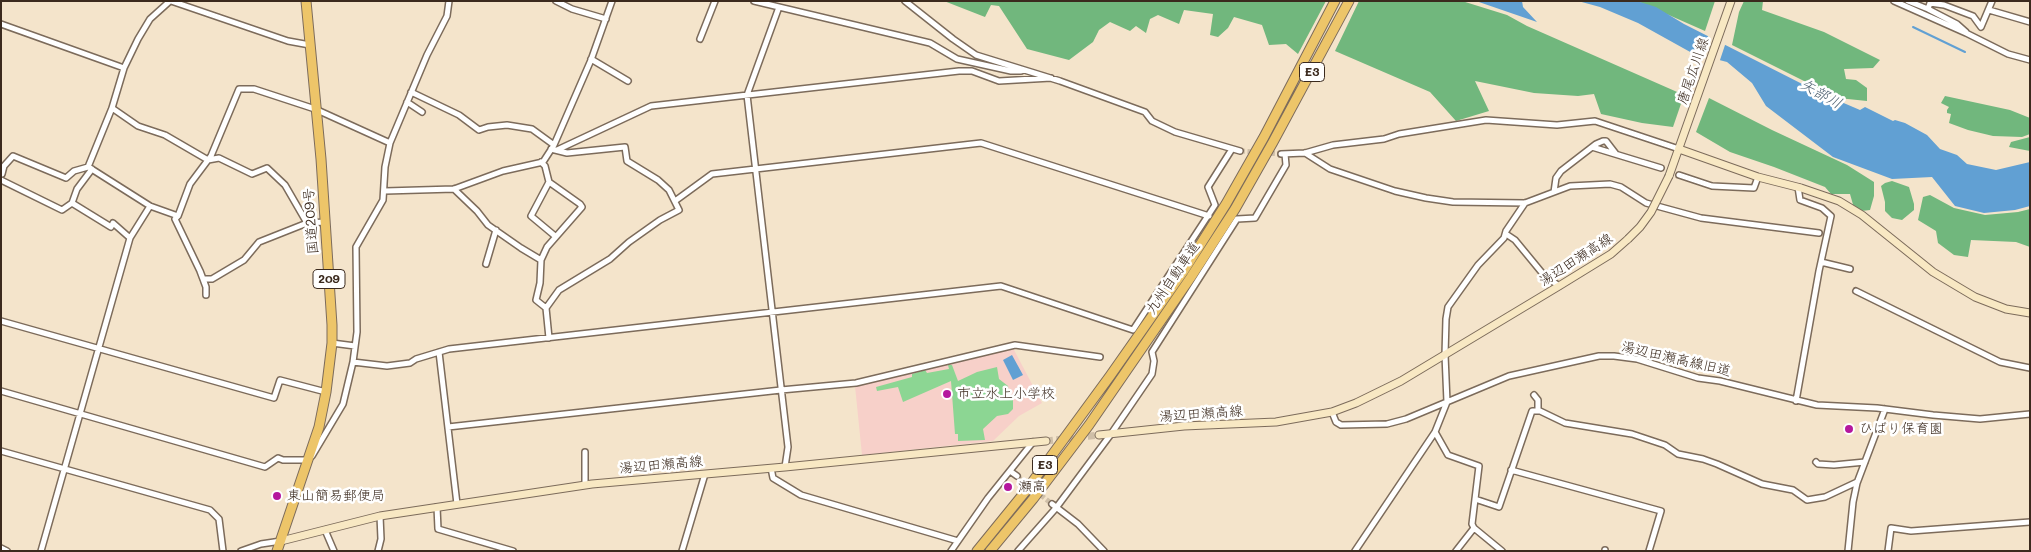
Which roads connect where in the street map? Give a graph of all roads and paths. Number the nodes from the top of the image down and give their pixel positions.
1 (170, 1) edge
2 (306, 1) edge
3 (448, 1) edge
4 (556, 1) edge
5 (612, 1) edge
6 (715, 1) edge
7 (754, 1) edge
8 (905, 1) edge
9 (1335, 1) edge
10 (1349, 1) edge
11 (1731, 1) edge
12 (1894, 1) edge
13 (1992, 1) edge
14 (1911, 2) edge
15 (779, 8) junction
16 (1928, 9) junction
17 (1989, 10) junction
18 (606, 20) junction
19 (2030, 22) edge
20 (1, 24) edge
21 (1966, 33) junction
22 (700, 39) dead end
23 (310, 45) junction
24 (592, 59) junction
25 (2030, 60) edge
26 (124, 68) junction
27 (1026, 70) junction
28 (1051, 78) junction
29 (628, 81) dead end
30 (411, 92) junction
31 (747, 95) junction
32 (407, 102) junction
33 (112, 108) junction
34 (315, 109) junction
35 (422, 112) dead end
36 (390, 143) junction
37 (1592, 147) junction
38 (554, 148) junction
39 (1232, 148) junction
40 (1679, 149) junction
41 (1240, 151) tunnel mouth
42 (1305, 153) junction
43 (1616, 154) junction
44 (208, 160) junction
45 (541, 162) junction
46 (90, 168) junction
47 (757, 168) junction
48 (1660, 168) dead end
49 (1, 175) edge
50 (1679, 175) dead end
51 (1758, 177) junction
52 (1, 180) edge
53 (549, 182) junction
54 (1798, 187) junction
55 (454, 189) junction
56 (384, 190) junction
57 (1554, 192) junction
58 (675, 201) junction
59 (72, 203) junction
60 (1525, 203) junction
61 (150, 206) junction
62 (178, 216) junction
63 (1209, 216) junction
64 (325, 222) junction
65 (307, 223) junction
66 (496, 230) junction
67 (1819, 233) dead end
68 (1506, 234) junction
69 (555, 236) junction
70 (130, 238) junction
71 (540, 260) junction
72 (1821, 262) junction
73 (486, 264) dead end
74 (1850, 269) dead end
75 (203, 279) junction
76 (1559, 286) junction
77 (1856, 291) dead end
78 (206, 295) dead end
79 (546, 308) junction
80 (772, 313) junction
81 (2030, 313) edge
82 (1, 321) edge
83 (549, 338) junction
84 (332, 343) junction
85 (355, 346) junction
86 (99, 348) junction
87 (439, 352) junction
88 (1445, 355) junction
89 (1100, 357) dead end
90 (354, 362) junction
91 (2030, 368) edge
92 (781, 390) junction
93 (1, 391) edge
94 (326, 392) junction
95 (1534, 395) dead end
96 (1796, 401) junction
97 (1447, 402) junction
98 (1885, 409) junction
99 (1538, 410) junction
100 (1332, 412) junction
101 (80, 414) junction
102 (2030, 414) edge
103 (448, 427) junction
104 (1435, 432) junction
105 (1111, 434) junction
106 (1099, 435) tunnel mouth
107 (1046, 441) tunnel mouth
108 (1033, 442) junction
109 (1, 451) edge
110 (586, 452) dead end
111 (308, 462) junction
112 (1816, 462) dead end
113 (1865, 462) junction
114 (785, 467) junction
115 (771, 468) junction
116 (64, 470) junction
117 (1512, 470) junction
118 (1010, 471) junction
119 (705, 474) junction
120 (1017, 476) tunnel mouth
121 (1857, 482) junction
122 (585, 485) junction
123 (1475, 499) junction
124 (457, 504) junction
125 (1054, 506) junction
126 (437, 507) junction
127 (380, 516) junction
128 (2030, 522) edge
129 (1474, 528) junction
130 (325, 530) junction
131 (281, 541) junction
132 (958, 541) junction
133 (1, 548) edge
134 (8, 551) edge
135 (41, 551) edge
136 (223, 551) edge
137 (241, 551) edge
138 (277, 551) edge
139 (334, 551) edge
140 (378, 551) edge
141 (513, 551) edge
142 (682, 551) edge
143 (951, 551) edge
144 (977, 551) edge
145 (990, 551) edge
146 (1018, 551) edge
147 (1104, 551) edge
148 (1355, 551) edge
149 (1456, 551) edge
150 (1502, 551) edge
151 (1649, 551) edge
152 (1848, 551) edge
153 (1888, 551) edge

1 - 23 street
1 - 26 street
2 - 23 highway, 国道209号 / 209
3 - 30 street
4 - 18 street
5 - 18 street
6 - 22 street
7 - 15 street
8 - 27 street
9 - 144 highway, 九州自動車道 / E3
10 - 145 highway, 九州自動車道 / E3
11 - 40 main road, 唐尾広川線
12 - 21 street
13 - 17 street
14 - 16 street
15 - 27 street
15 - 31 street
16 - 17 street
16 - 21 street
17 - 19 street
18 - 24 street
20 - 26 street
21 - 25 street
23 - 34 highway, 国道209号 / 209
24 - 29 street
24 - 38 street
26 - 33 street
27 - 28 street
28 - 31 street
28 - 39 street
30 - 32 street
30 - 38 street
31 - 38 street
31 - 47 street
32 - 35 street
32 - 36 street
33 - 44 street
33 - 46 street
34 - 36 street
34 - 44 street
34 - 64 highway, 国道209号 / 209
36 - 56 street
37 - 43 street
37 - 43 street
37 - 57 street
38 - 45 street
38 - 58 street
39 - 41 street
39 - 63 street
40 - 42 street
40 - 51 main road
40 - 76 main road, 湯辺田瀬高線, bridge
42 - 60 street
42 - 105 street
43 - 48 street
44 - 62 street
44 - 65 street
45 - 53 street
45 - 55 street
46 - 49 street
46 - 59 street
46 - 61 street
47 - 58 street
47 - 63 street
47 - 80 street
50 - 51 street
51 - 54 main road
52 - 59 street
53 - 69 street
53 - 69 street
54 - 72 street
54 - 81 main road
55 - 56 street
55 - 66 street
56 - 85 street
57 - 60 street
57 - 67 street
58 - 79 street
59 - 70 street
60 - 68 street
61 - 62 street
61 - 70 street
62 - 75 street
63 - 80 street
64 - 65 street
64 - 84 highway, 国道209号 / 209
65 - 75 street
66 - 71 street
66 - 73 street
68 - 76 street
68 - 88 street
69 - 71 street
70 - 86 street
71 - 79 street
72 - 74 street
72 - 96 street
75 - 78 street
76 - 88 main road, 湯辺田瀬高線
77 - 91 street
79 - 83 street
80 - 83 street
80 - 92 street
82 - 86 street
83 - 87 street
84 - 85 street
84 - 94 highway, 国道209号 / 209
85 - 90 street
86 - 94 street
86 - 101 street
87 - 90 street
87 - 103 street
88 - 97 street
88 - 100 main road, 湯辺田瀬高線
89 - 92 street
90 - 111 street
92 - 103 street
92 - 114 street
93 - 101 street
94 - 111 highway, 国道209号 / 209
95 - 99 street
96 - 97 street, 湯辺田瀬高線旧道
96 - 98 street, 湯辺田瀬高線旧道
97 - 100 street, 湯辺田瀬高線旧道
97 - 104 street
98 - 102 street, 湯辺田瀬高線旧道
98 - 113 street
99 - 117 street
99 - 121 street
100 - 105 main road, 湯辺田瀬高線
101 - 111 street
101 - 116 street
103 - 124 street
104 - 123 street
104 - 148 street
105 - 106 main road, 湯辺田瀬高線
105 - 125 street
107 - 108 main road, 湯辺田瀬高線
108 - 114 main road, 湯辺田瀬高線
108 - 118 street
109 - 116 street
110 - 122 street
111 - 131 highway, 国道209号 / 209
112 - 113 street
113 - 121 street
114 - 115 main road, 湯辺田瀬高線
115 - 119 main road, 湯辺田瀬高線
115 - 132 street
116 - 135 street
116 - 136 street
117 - 123 street
117 - 151 street
118 - 120 street
118 - 132 street
119 - 122 main road, 湯辺田瀬高線
119 - 142 street
121 - 152 street
122 - 124 main road, 湯辺田瀬高線
123 - 129 street
124 - 126 main road, 湯辺田瀬高線
125 - 146 street
125 - 147 street
126 - 127 main road, 湯辺田瀬高線
126 - 141 street
127 - 130 main road, 湯辺田瀬高線
127 - 140 street
128 - 153 street
129 - 149 street
129 - 150 street
130 - 131 main road, 湯辺田瀬高線
130 - 139 street
131 - 137 street
131 - 138 highway, 国道209号 / 209
132 - 143 street
133 - 134 street

